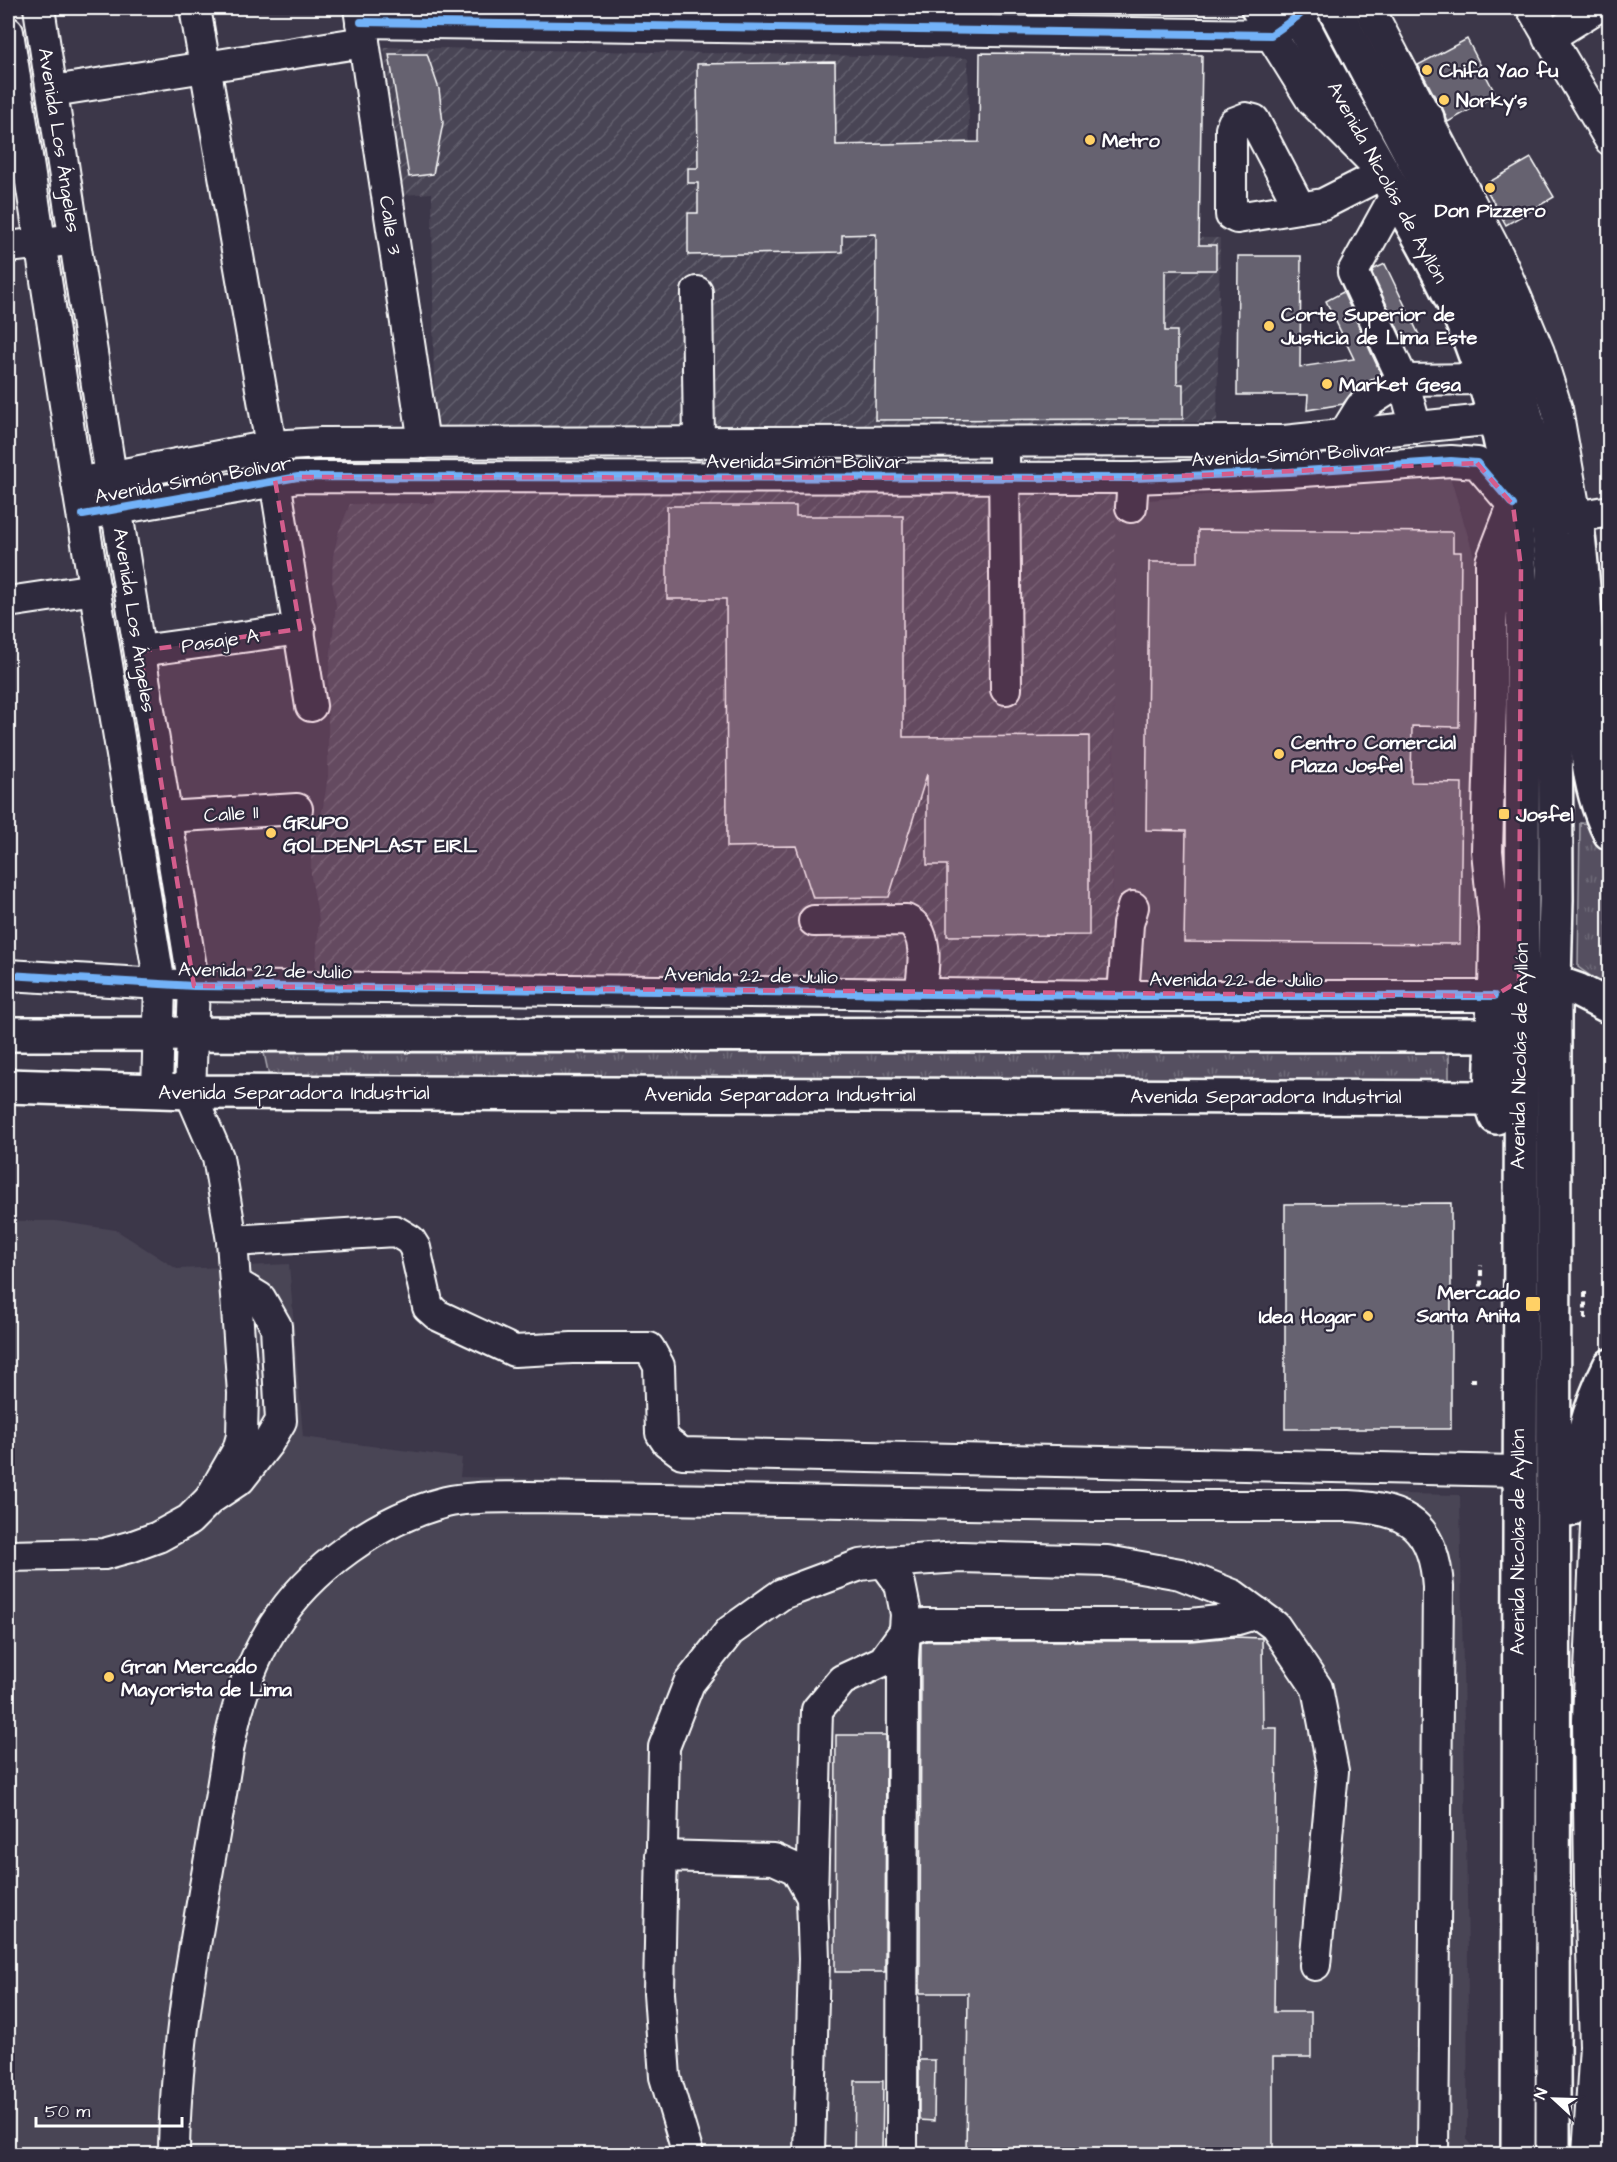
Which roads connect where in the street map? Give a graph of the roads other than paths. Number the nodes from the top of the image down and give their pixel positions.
1 (39, 8) edge
2 (195, 8) edge
3 (1256, 8) edge
4 (1334, 8) edge
5 (1369, 8) edge
6 (1532, 8) edge
7 (1596, 8) edge
8 (1299, 10) edge
9 (361, 24) edge
10 (8, 32) edge
11 (1271, 35) junction
12 (1548, 38) junction
13 (206, 68) junction
14 (11, 79) edge
15 (51, 83) junction
16 (1427, 118) junction
17 (1610, 140) edge
18 (1390, 183) junction
19 (1300, 207) dead end
20 (1439, 208) junction
21 (75, 239) junction
22 (41, 242) junction
23 (8, 247) edge
24 (697, 292) dead end
25 (1469, 379) junction
26 (1403, 380) junction
27 (1480, 420) junction
28 (1416, 428) junction
29 (1342, 436) junction
30 (1004, 442) junction
31 (424, 443) junction
32 (699, 443) junction
33 (271, 446) junction
34 (1477, 463) junction
35 (111, 476) junction
36 (1004, 478) junction
37 (1133, 478) junction
38 (275, 480) junction
39 (77, 483) junction
40 (1513, 505) junction
41 (1131, 507) dead end
42 (117, 508) junction
43 (1610, 511) edge
44 (83, 515) junction
45 (1561, 517) junction
46 (95, 589) junction
47 (8, 602) edge
48 (300, 629) junction
49 (140, 651) junction
50 (1006, 689) dead end
51 (311, 706) dead end
52 (297, 809) dead end
53 (166, 817) junction
54 (1610, 833) edge
55 (1133, 906) dead end
56 (814, 921) dead end
57 (8, 975) edge
58 (1554, 982) junction
59 (160, 985) junction
60 (194, 986) junction
61 (1507, 989) junction
62 (920, 994) junction
63 (1123, 996) junction
64 (1610, 1007) edge
65 (8, 1034) edge
66 (159, 1035) junction
67 (192, 1035) junction
68 (1492, 1035) junction
69 (8, 1086) edge
70 (157, 1091) junction
71 (190, 1092) junction
72 (1491, 1098) junction
73 (218, 1157) junction
74 (1518, 1182) junction
75 (232, 1241) junction
76 (1610, 1366) edge
77 (1610, 1398) edge
78 (1517, 1471) junction
79 (210, 1499) junction
80 (8, 1556) edge
81 (884, 1562) junction
82 (1554, 1586) junction
83 (1258, 1613) junction
84 (905, 1630) junction
85 (661, 1856) junction
86 (812, 1897) junction
87 (1315, 1965) dead end
88 (174, 2154) edge
89 (688, 2154) edge
90 (808, 2154) edge
91 (902, 2154) edge
92 (1433, 2154) edge
93 (1518, 2154) edge
94 (1553, 2154) edge
95 (1588, 2154) edge

1 - 15 street, Avenida Los Ángeles
2 - 13 street
3 - 11 street
4 - 20 main road, Avenida Nicolás de Ayllón
5 - 16 street, Avenida Nicolás de Ayllón
6 - 12 street
7 - 12 street
8 - 11 street
8 - 18 main road, Avenida Nicolás de Ayllón
9 - 11 street
9 - 13 street
9 - 31 street, Calle 3
10 - 14 street, Avenida Los Ángeles
11 - 18 street
12 - 17 street
13 - 15 street
13 - 33 street
14 - 15 street
14 - 22 street, Avenida Los Ángeles
15 - 21 street, Avenida Los Ángeles
16 - 20 main road
16 - 45 street, Avenida Nicolás de Ayllón
18 - 19 street
18 - 25 main road, Avenida Nicolás de Ayllón
18 - 26 street
20 - 45 main road, Avenida Nicolás de Ayllón
21 - 22 street
21 - 35 street, Avenida Los Ángeles
22 - 23 street
22 - 39 street, Avenida Los Ángeles
24 - 32 street
25 - 26 street
25 - 27 main road, Avenida Nicolás de Ayllón
26 - 28 street
26 - 29 street
27 - 28 street, Avenida Simón Bolivar
27 - 34 street
27 - 40 main road, Avenida Nicolás de Ayllón
28 - 29 street, Avenida Simón Bolivar
29 - 30 street, Avenida Simón Bolivar
30 - 32 street, Avenida Simón Bolivar
30 - 36 street
31 - 32 street, Avenida Simón Bolivar
31 - 33 street, Avenida Simón Bolivar
33 - 35 street, Avenida Simón Bolivar
33 - 38 street
34 - 37 street, Avenida Simón Bolivar
34 - 40 street
35 - 39 street, Avenida Simón Bolivar
35 - 42 street, Avenida Los Ángeles
36 - 37 street, Avenida Simón Bolivar
36 - 38 street, Avenida Simón Bolivar
36 - 50 street
37 - 41 street
38 - 42 street, Avenida Simón Bolivar
38 - 48 street
39 - 44 street, Avenida Los Ángeles
40 - 45 main road
40 - 61 main road, Avenida Nicolás de Ayllón
42 - 44 street, Avenida Simón Bolivar
42 - 49 street, Avenida Los Ángeles
43 - 45 street
44 - 46 street, Avenida Los Ángeles
45 - 54 main road, Avenida Nicolás de Ayllón
45 - 58 main road, Avenida Nicolás de Ayllón
46 - 47 street
46 - 59 street, Avenida Los Ángeles
48 - 49 street, Pasaje A
48 - 51 street
49 - 53 street, Avenida Los Ángeles
52 - 53 street, Calle 11
53 - 60 street, Avenida Los Ángeles
55 - 63 street
56 - 62 street
57 - 59 street, Avenida 22 de Julio
58 - 61 main road
58 - 64 main road
58 - 82 main road, Avenida Nicolás de Ayllón
59 - 60 street, Avenida 22 de Julio
59 - 66 street, Avenida Los Ángeles
60 - 62 street, Avenida 22 de Julio
60 - 67 street, Avenida Los Ángeles
61 - 63 street, Avenida 22 de Julio
61 - 68 main road
61 - 74 main road, Avenida Nicolás de Ayllón
62 - 63 street, Avenida 22 de Julio
65 - 66 main road
66 - 67 main road
66 - 70 street, Avenida Los Ángeles
67 - 68 main road
67 - 71 street, Avenida Los Ángeles
68 - 72 main road
69 - 70 main road, Avenida Separadora Industrial
70 - 71 main road, Avenida Separadora Industrial
71 - 72 main road, Avenida Separadora Industrial
71 - 73 street
72 - 74 main road
73 - 75 street
73 - 79 street
74 - 78 main road, Avenida Nicolás de Ayllón
75 - 78 street
75 - 79 street
76 - 82 main road
77 - 95 street
78 - 93 main road, Avenida Nicolás de Ayllón
79 - 80 street
81 - 83 street
81 - 84 street
81 - 85 street
82 - 94 main road, Avenida Nicolás de Ayllón
83 - 84 street
83 - 87 street
84 - 86 street
84 - 91 street
85 - 86 street
85 - 89 street
86 - 90 street
88 - 92 street

